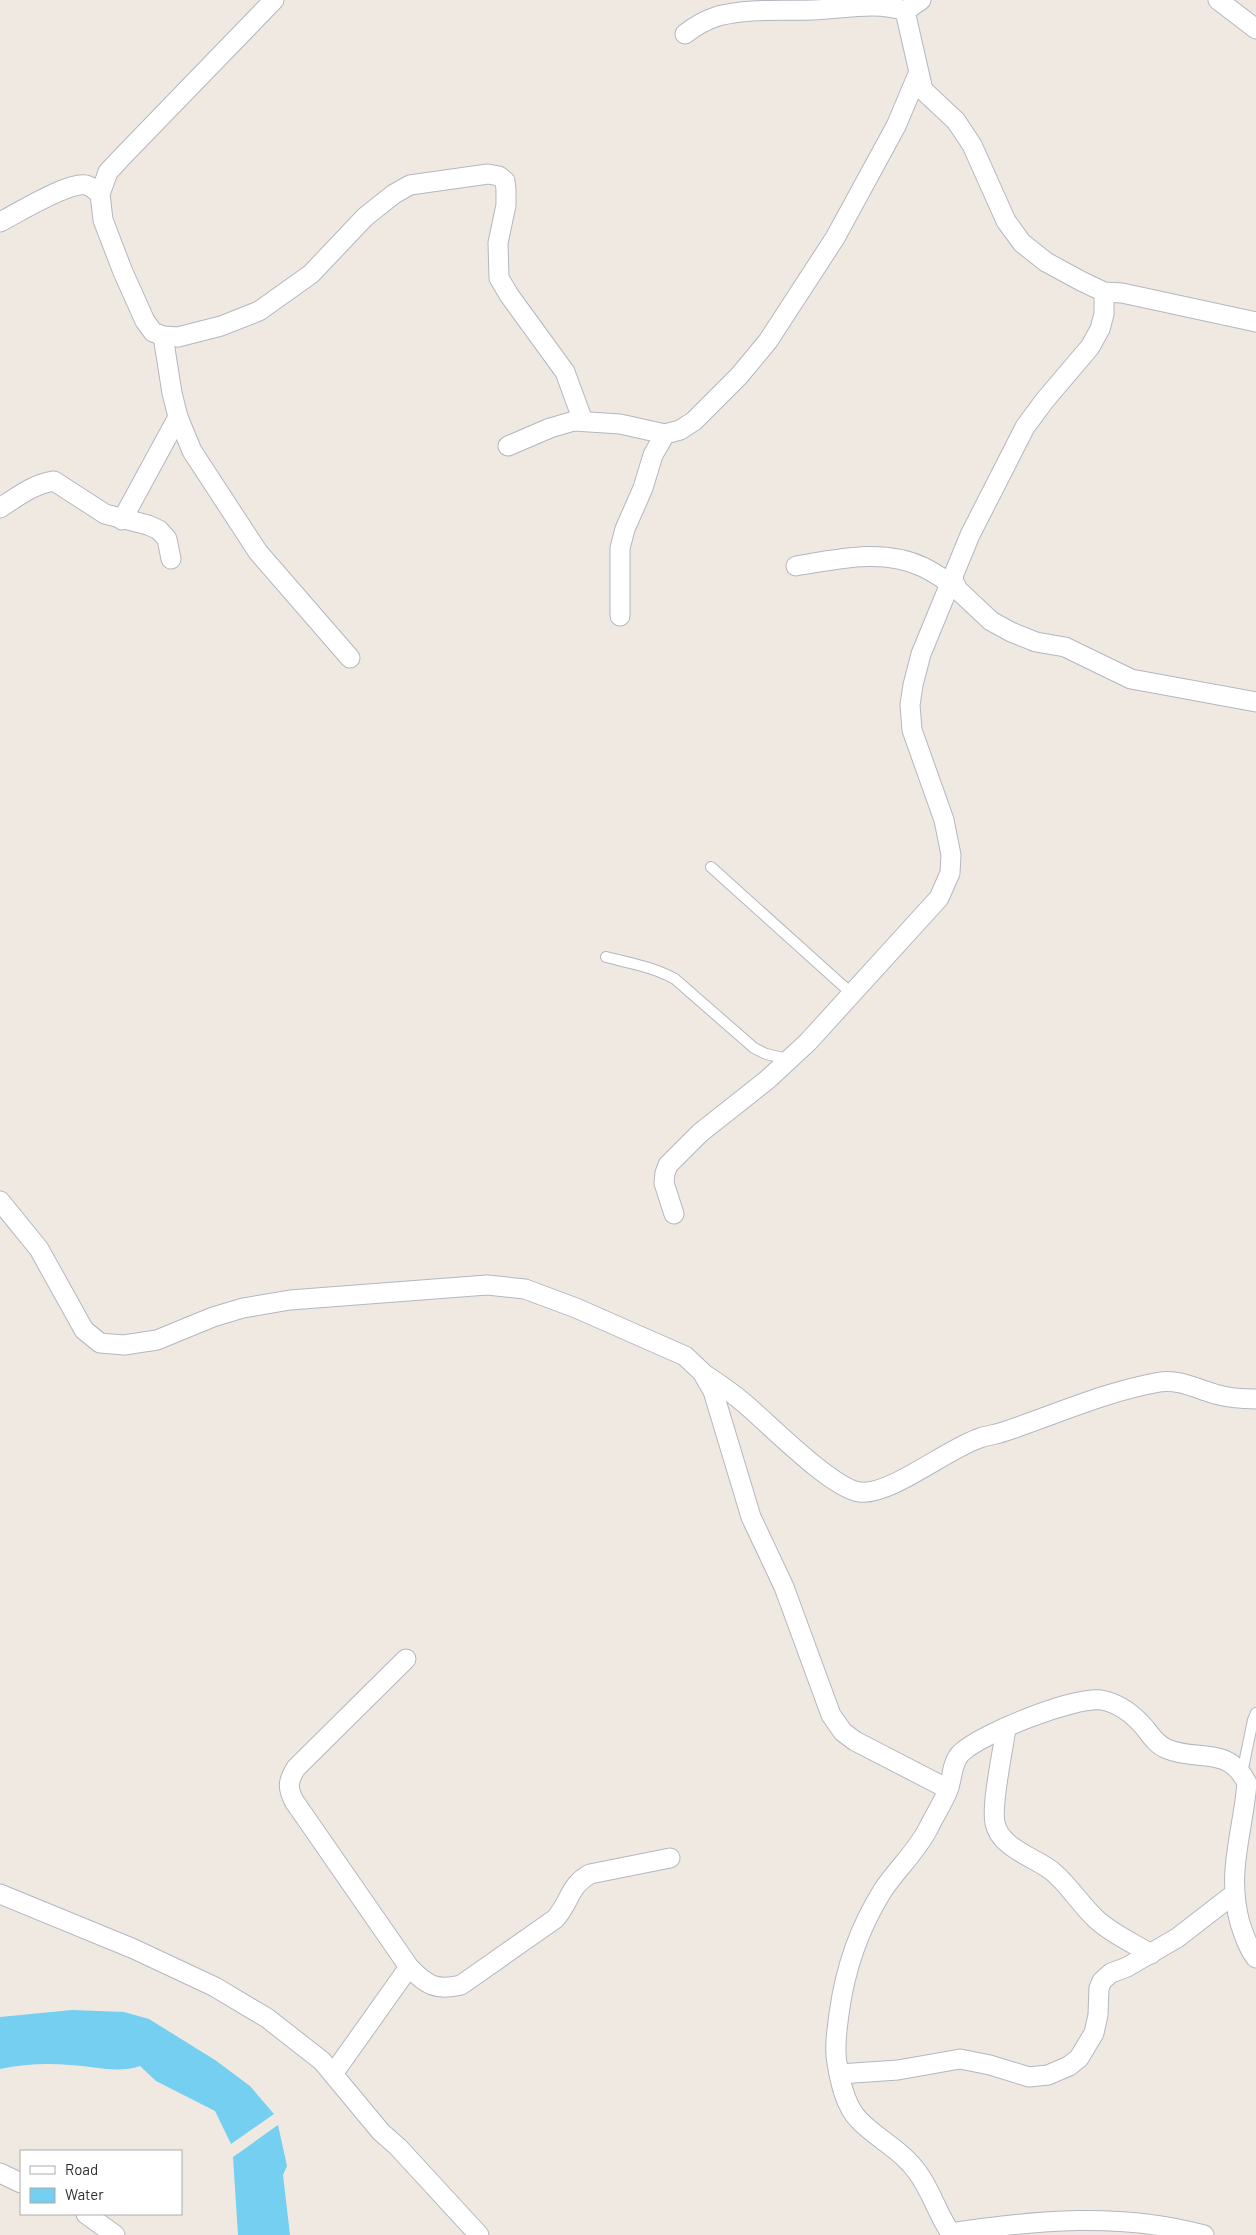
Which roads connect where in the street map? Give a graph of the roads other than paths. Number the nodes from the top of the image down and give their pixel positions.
1 (274, 0) edge
2 (921, 0) edge
3 (1218, 0) edge
4 (905, 11) junction
5 (1256, 29) edge
6 (685, 34) dead end
7 (918, 74) junction
8 (100, 194) junction
9 (0, 222) edge
10 (1104, 292) junction
11 (1256, 322) edge
12 (163, 336) junction
13 (178, 417) junction
14 (583, 422) junction
15 (665, 434) junction
16 (508, 446) dead end
17 (2, 502) edge
18 (122, 520) junction
19 (171, 559) dead end
20 (796, 566) dead end
21 (951, 581) junction
22 (620, 616) dead end
23 (350, 658) dead end
24 (1256, 702) edge
25 (711, 867) dead end
26 (606, 957) dead end
27 (851, 994) junction
28 (788, 1060) junction
29 (0, 1201) edge
30 (674, 1214) dead end
31 (702, 1372) junction
32 (1256, 1399) edge
33 (406, 1659) dead end
34 (1256, 1713) edge
35 (1006, 1728) junction
36 (1242, 1773) junction
37 (948, 1789) junction
38 (670, 1858) dead end
39 (0, 1894) edge
40 (1234, 1894) junction
41 (1151, 1954) junction
42 (1256, 1958) edge
43 (409, 1967) junction
44 (333, 2074) junction
45 (839, 2074) junction
46 (0, 2173) edge
47 (20, 2183) edge
48 (87, 2215) edge
49 (951, 2234) edge
50 (115, 2235) edge
51 (479, 2235) edge
52 (1204, 2235) edge

1 - 8 street
2 - 4 street
3 - 5 street
4 - 6 street
4 - 7 street
7 - 10 street
7 - 15 street
8 - 9 street
8 - 12 street
10 - 11 street
10 - 21 street
12 - 13 street
12 - 14 street
13 - 18 street
13 - 23 street
14 - 15 street
14 - 16 street
15 - 22 street
17 - 18 street
18 - 19 street
20 - 21 street
21 - 24 street
21 - 27 street
25 - 27 lane
26 - 28 lane
27 - 28 street
28 - 30 street
29 - 31 street
31 - 32 street
31 - 37 street
33 - 43 street
34 - 36 lane
35 - 36 street
35 - 37 street
35 - 41 street
36 - 40 street
37 - 45 street
38 - 43 street
39 - 44 street
40 - 41 street
40 - 42 street
41 - 45 street
43 - 44 street
44 - 51 street
45 - 49 street
46 - 47 street
48 - 50 street
49 - 52 street

